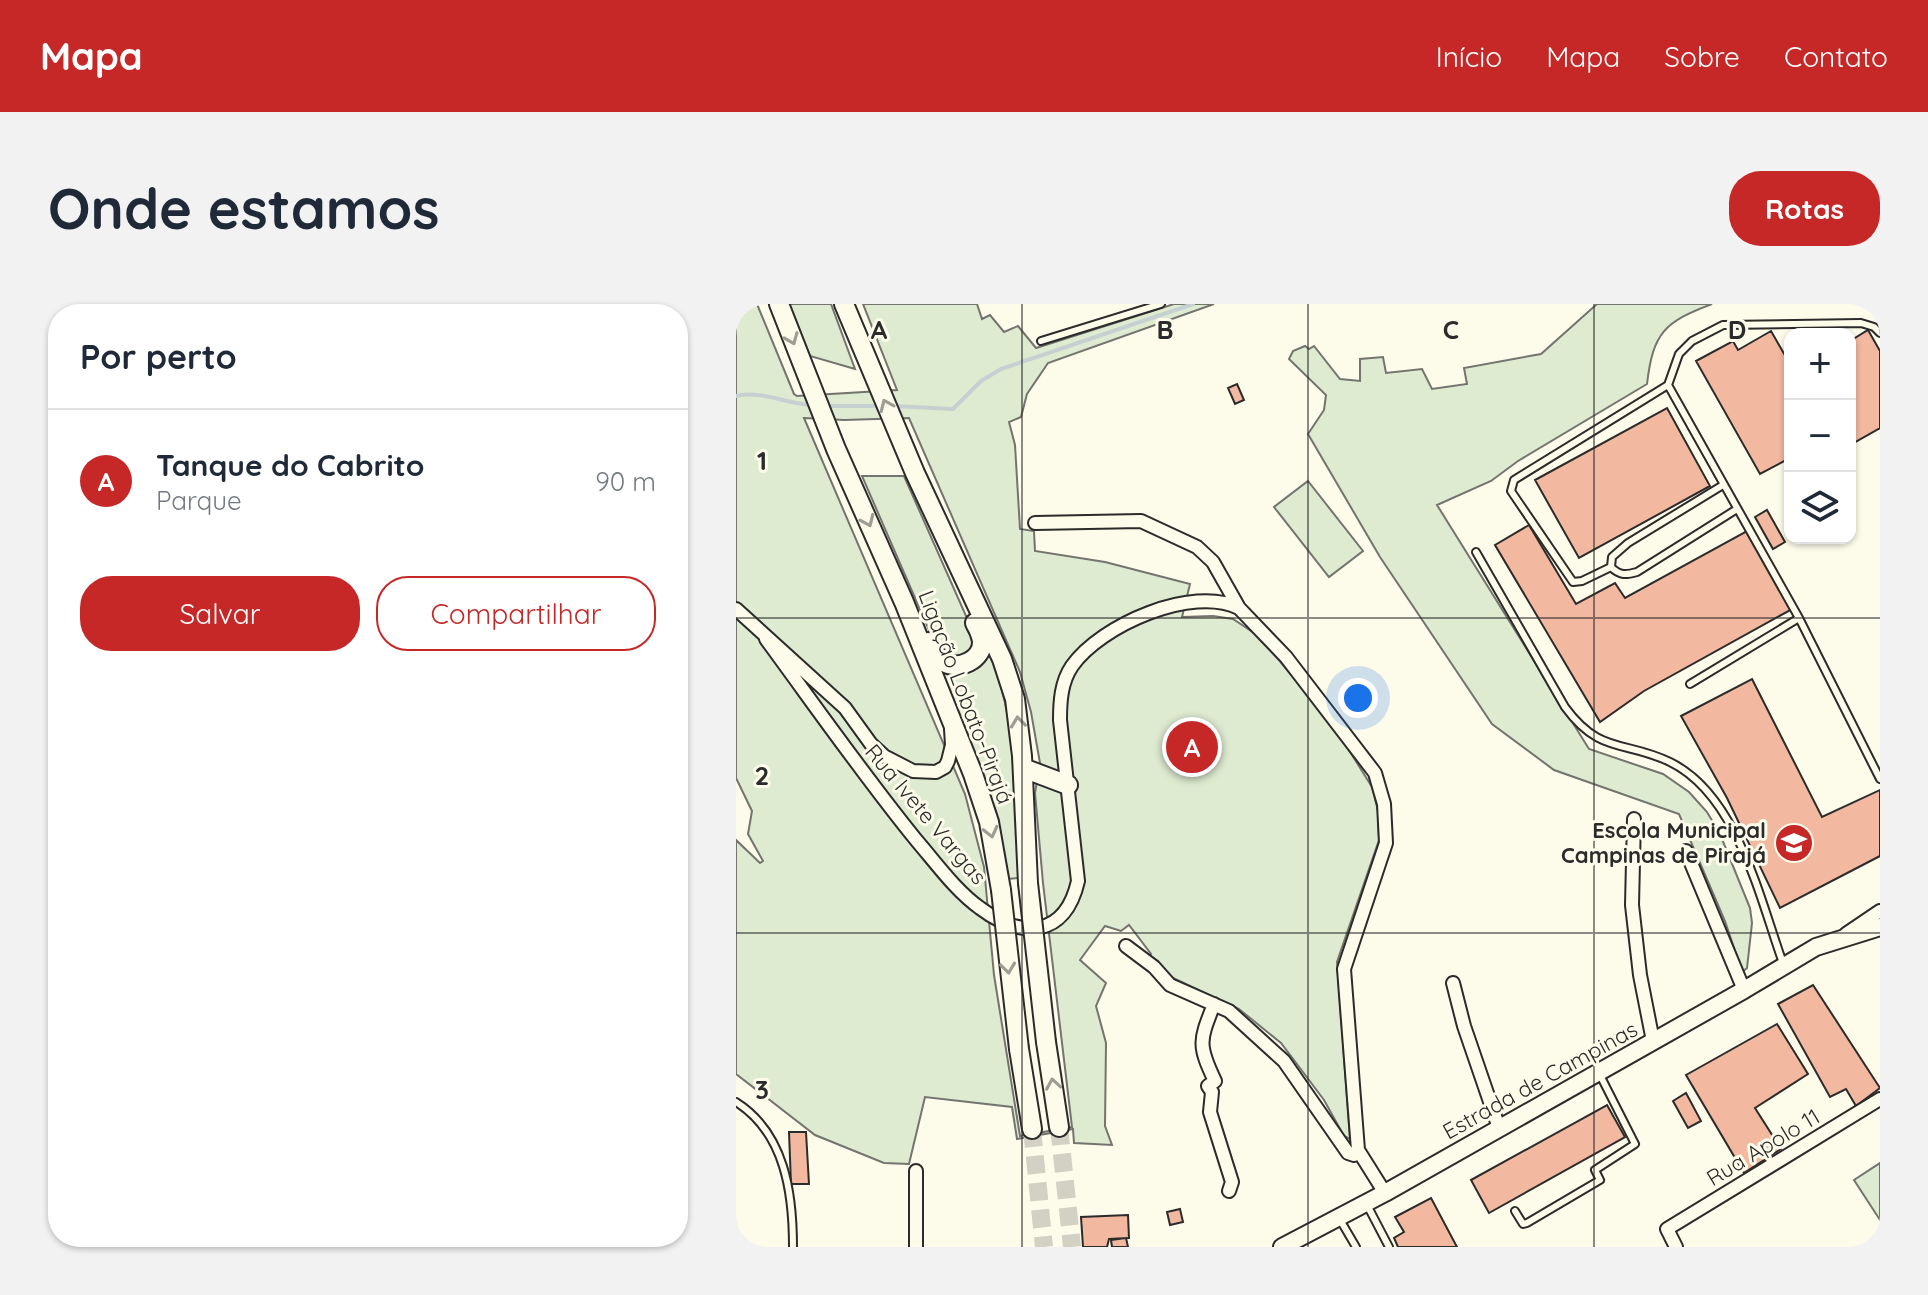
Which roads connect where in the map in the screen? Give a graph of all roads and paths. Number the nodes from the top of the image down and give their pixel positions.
1 (779, 304) edge
2 (844, 304) edge
3 (1161, 304) edge
4 (1880, 333) edge
5 (1041, 341) dead end
6 (1668, 385) junction
7 (1723, 485) junction
8 (1737, 509) junction
9 (1035, 523) dead end
10 (950, 549) junction
11 (1476, 552) dead end
12 (1611, 567) junction
13 (904, 602) junction
14 (1239, 608) junction
15 (736, 609) edge
16 (1799, 618) junction
17 (766, 639) junction
18 (1690, 684) dead end
19 (950, 714) junction
20 (1023, 768) junction
21 (1880, 779) edge
22 (1068, 785) junction
23 (1634, 819) dead end
24 (1686, 851) dead end
25 (1880, 911) edge
26 (1880, 927) edge
27 (1837, 939) junction
28 (1126, 946) dead end
29 (1784, 966) junction
30 (1453, 983) dead end
31 (1744, 990) junction
32 (1214, 1004) junction
33 (1653, 1041) junction
34 (1599, 1072) junction
35 (1880, 1099) edge
36 (736, 1102) edge
37 (1059, 1127) tunnel mouth
38 (1499, 1128) junction
39 (1032, 1129) tunnel mouth
40 (1358, 1150) junction
41 (916, 1171) dead end
42 (1229, 1191) dead end
43 (1385, 1193) junction
44 (1366, 1203) junction
45 (1515, 1211) dead end
46 (1339, 1218) junction
47 (793, 1247) edge
48 (916, 1247) edge
49 (1282, 1247) edge
50 (1356, 1247) edge
51 (1389, 1247) edge
52 (1676, 1247) edge

1 -> 13 main road, Ligação Lobato-Pirajá
10 -> 2 main road, Ligação Lobato-Pirajá
3 - 5 lane
4 - 6 lane
6 - 7 lane
6 - 12 lane
7 - 8 lane
7 - 12 lane
8 - 12 lane
8 - 16 lane
9 - 14 street
10 - 13 main road
20 -> 10 main road, Ligação Lobato-Pirajá
11 - 29 lane
13 - 19 main road, Ligação Lobato-Pirajá
14 - 22 street, Rua Ivete Vargas
14 - 40 street
15 - 17 street, Rua Ivete Vargas
16 - 18 lane
16 - 21 lane
17 - 19 street, Rua Ivete Vargas
17 - 22 street, Rua Ivete Vargas
19 -> 39 main road, Ligação Lobato-Pirajá, bridge
20 - 22 main road
37 -> 20 main road, Ligação Lobato-Pirajá, bridge
23 - 33 street
24 - 31 street
25 - 27 street
26 - 27 main road, Estrada de Campinas
27 - 29 main road, Estrada de Campinas
28 - 32 street
29 - 31 main road, Estrada de Campinas
30 - 38 street
31 - 33 main road, Estrada de Campinas
32 - 40 street
32 - 42 street
33 - 34 main road, Estrada de Campinas
34 - 38 main road, Estrada de Campinas
34 - 45 lane
35 - 52 street, Rua Apolo 11
36 - 47 lane
38 - 43 main road, Estrada de Campinas
40 - 43 street
41 - 48 street
43 - 44 main road, Estrada de Campinas
44 - 46 main road, Estrada de Campinas
44 - 51 lane
46 - 49 main road, Estrada de Campinas
46 - 50 lane

